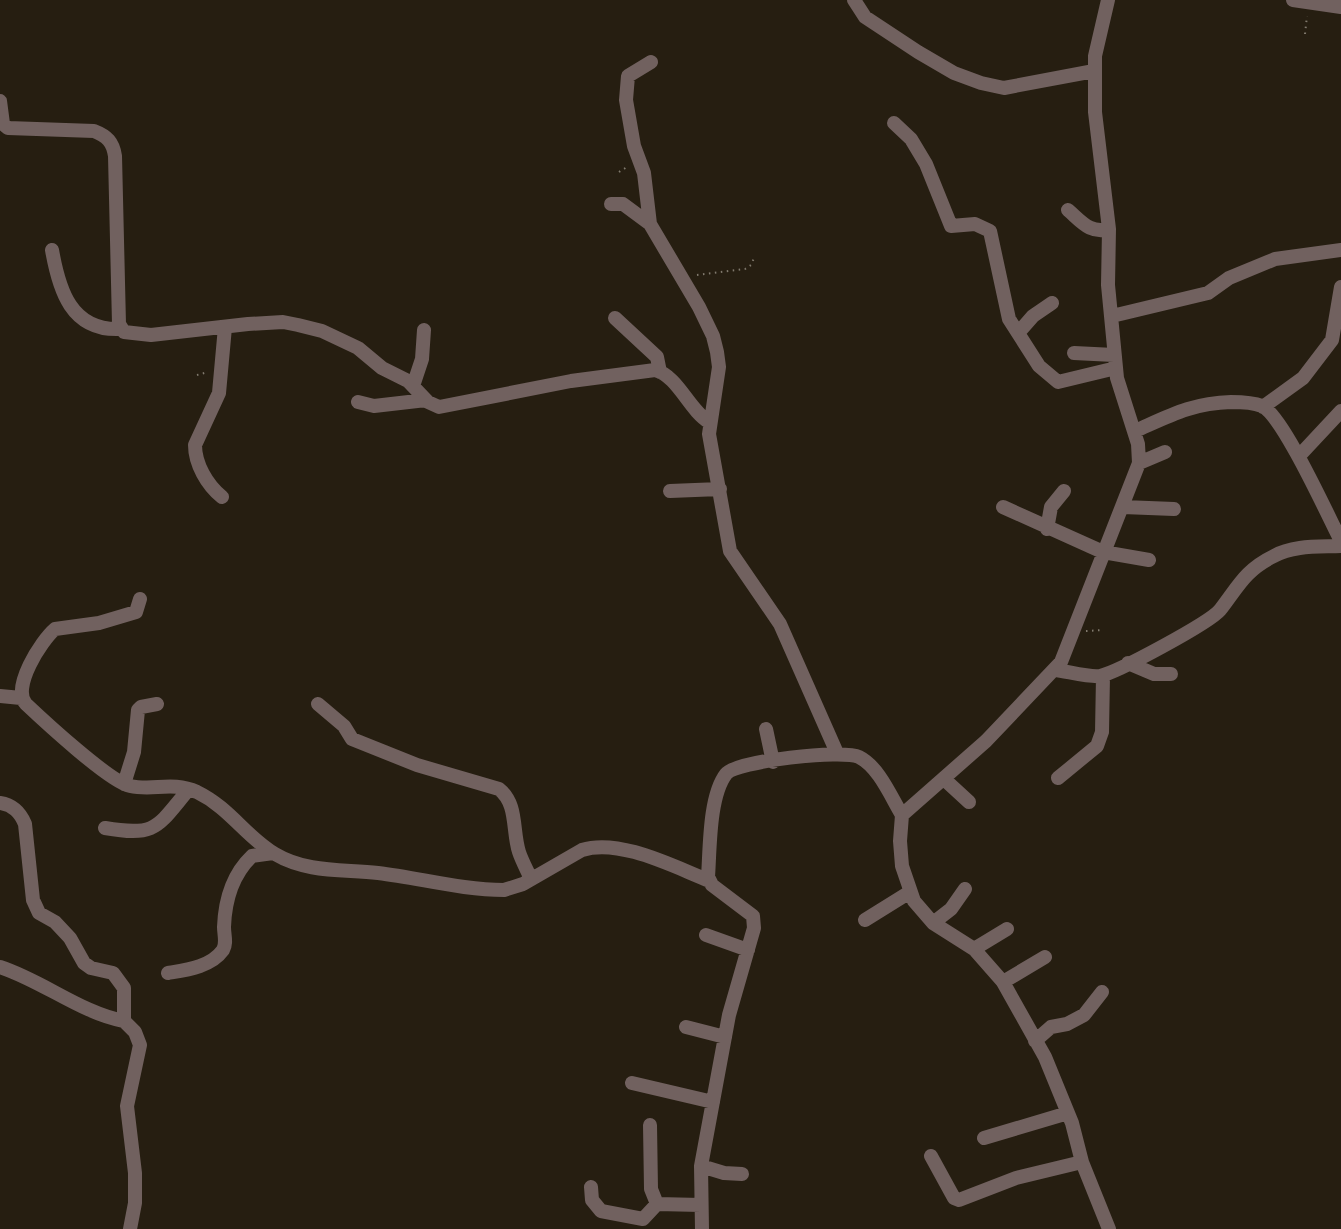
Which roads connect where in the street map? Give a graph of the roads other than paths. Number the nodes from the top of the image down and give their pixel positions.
1 (854, 0) edge
2 (1108, 0) edge
3 (1293, 0) edge
4 (1341, 7) edge
5 (651, 62) dead end
6 (1094, 71) junction
7 (0, 100) edge
8 (894, 123) dead end
9 (611, 204) dead end
10 (1068, 210) dead end
11 (650, 224) junction
12 (1109, 229) junction
13 (52, 250) dead end
14 (1341, 250) edge
15 (1341, 287) edge
16 (1052, 303) dead end
17 (1112, 316) junction
18 (615, 318) dead end
19 (225, 327) junction
20 (120, 329) junction
21 (424, 330) dead end
22 (1018, 333) junction
23 (1074, 353) dead end
24 (1115, 362) junction
25 (660, 372) junction
26 (413, 386) junction
27 (426, 400) junction
28 (358, 402) dead end
29 (1263, 407) junction
30 (1341, 411) edge
31 (709, 422) junction
32 (1135, 431) junction
33 (1165, 452) dead end
34 (1299, 456) junction
35 (1139, 463) junction
36 (720, 489) junction
37 (670, 490) dead end
38 (1064, 490) dead end
39 (222, 497) dead end
40 (1003, 507) dead end
41 (1123, 507) junction
42 (1174, 509) dead end
43 (1047, 529) junction
44 (1341, 541) edge
45 (1341, 546) edge
46 (1103, 552) junction
47 (1149, 560) dead end
48 (140, 599) dead end
49 (1128, 663) junction
50 (1055, 670) junction
51 (1172, 674) dead end
52 (1103, 675) junction
53 (0, 696) edge
54 (21, 698) junction
55 (157, 704) dead end
56 (318, 704) dead end
57 (766, 729) dead end
58 (837, 753) junction
59 (772, 762) junction
60 (1058, 778) dead end
61 (944, 779) junction
62 (123, 784) junction
63 (189, 789) junction
64 (969, 802) dead end
65 (0, 803) edge
66 (902, 815) junction
67 (105, 828) dead end
68 (273, 853) junction
69 (531, 879) junction
70 (710, 881) junction
71 (965, 889) dead end
72 (910, 891) junction
73 (865, 920) dead end
74 (933, 923) junction
75 (1006, 929) dead end
76 (706, 935) dead end
77 (974, 949) junction
78 (748, 950) junction
79 (1045, 957) dead end
80 (0, 967) edge
81 (168, 974) dead end
82 (1003, 982) junction
83 (1102, 992) dead end
84 (123, 1021) junction
85 (686, 1027) dead end
86 (725, 1037) junction
87 (1035, 1041) junction
88 (632, 1083) dead end
89 (713, 1102) junction
90 (1068, 1113) junction
91 (650, 1125) dead end
92 (984, 1138) dead end
93 (931, 1156) dead end
94 (1082, 1162) junction
95 (701, 1166) junction
96 (742, 1174) dead end
97 (591, 1187) dead end
98 (657, 1204) junction
99 (701, 1205) junction
100 (130, 1229) edge
101 (702, 1229) edge
102 (1109, 1229) edge

1 - 6 street
2 - 6 street
3 - 4 street
5 - 11 street
6 - 12 street
7 - 20 street
8 - 22 street
9 - 11 street
10 - 12 street
11 - 31 street
12 - 17 street
13 - 20 street
14 - 17 street
15 - 29 street
16 - 22 street
17 - 24 street
18 - 25 street
19 - 20 street
19 - 26 street
19 - 39 street
21 - 26 street
22 - 24 street
23 - 24 street
24 - 32 street
25 - 27 street
25 - 31 street
26 - 27 street
27 - 28 street
29 - 32 street
29 - 34 street
30 - 34 street
31 - 36 street
32 - 35 street
33 - 35 street
34 - 44 street
35 - 41 street
36 - 37 street
36 - 58 street
38 - 43 street
40 - 43 street
41 - 42 street
41 - 46 street
43 - 46 street
45 - 49 street
46 - 47 street
46 - 50 street
48 - 54 street
49 - 51 street
49 - 52 street
50 - 52 street
50 - 61 street
52 - 60 street
53 - 54 street
54 - 62 street
55 - 62 street
56 - 69 street
57 - 59 street
58 - 59 street
58 - 66 street
59 - 70 street
61 - 64 street
61 - 66 street
62 - 63 street
63 - 67 street
63 - 68 street
65 - 84 street
66 - 72 street
68 - 69 street
68 - 81 street
69 - 70 street
70 - 78 street
71 - 74 street
72 - 73 street
72 - 74 street
74 - 77 street
75 - 77 street
76 - 78 street
77 - 82 street
78 - 86 street
79 - 82 street
80 - 84 street
82 - 87 street
83 - 87 street
84 - 100 street
85 - 86 street
86 - 89 street
87 - 90 street
88 - 89 street
89 - 95 street
90 - 92 street
90 - 94 street
91 - 98 street
93 - 94 street
94 - 102 street
95 - 96 street
95 - 99 street
97 - 98 street
98 - 99 street
99 - 101 street

